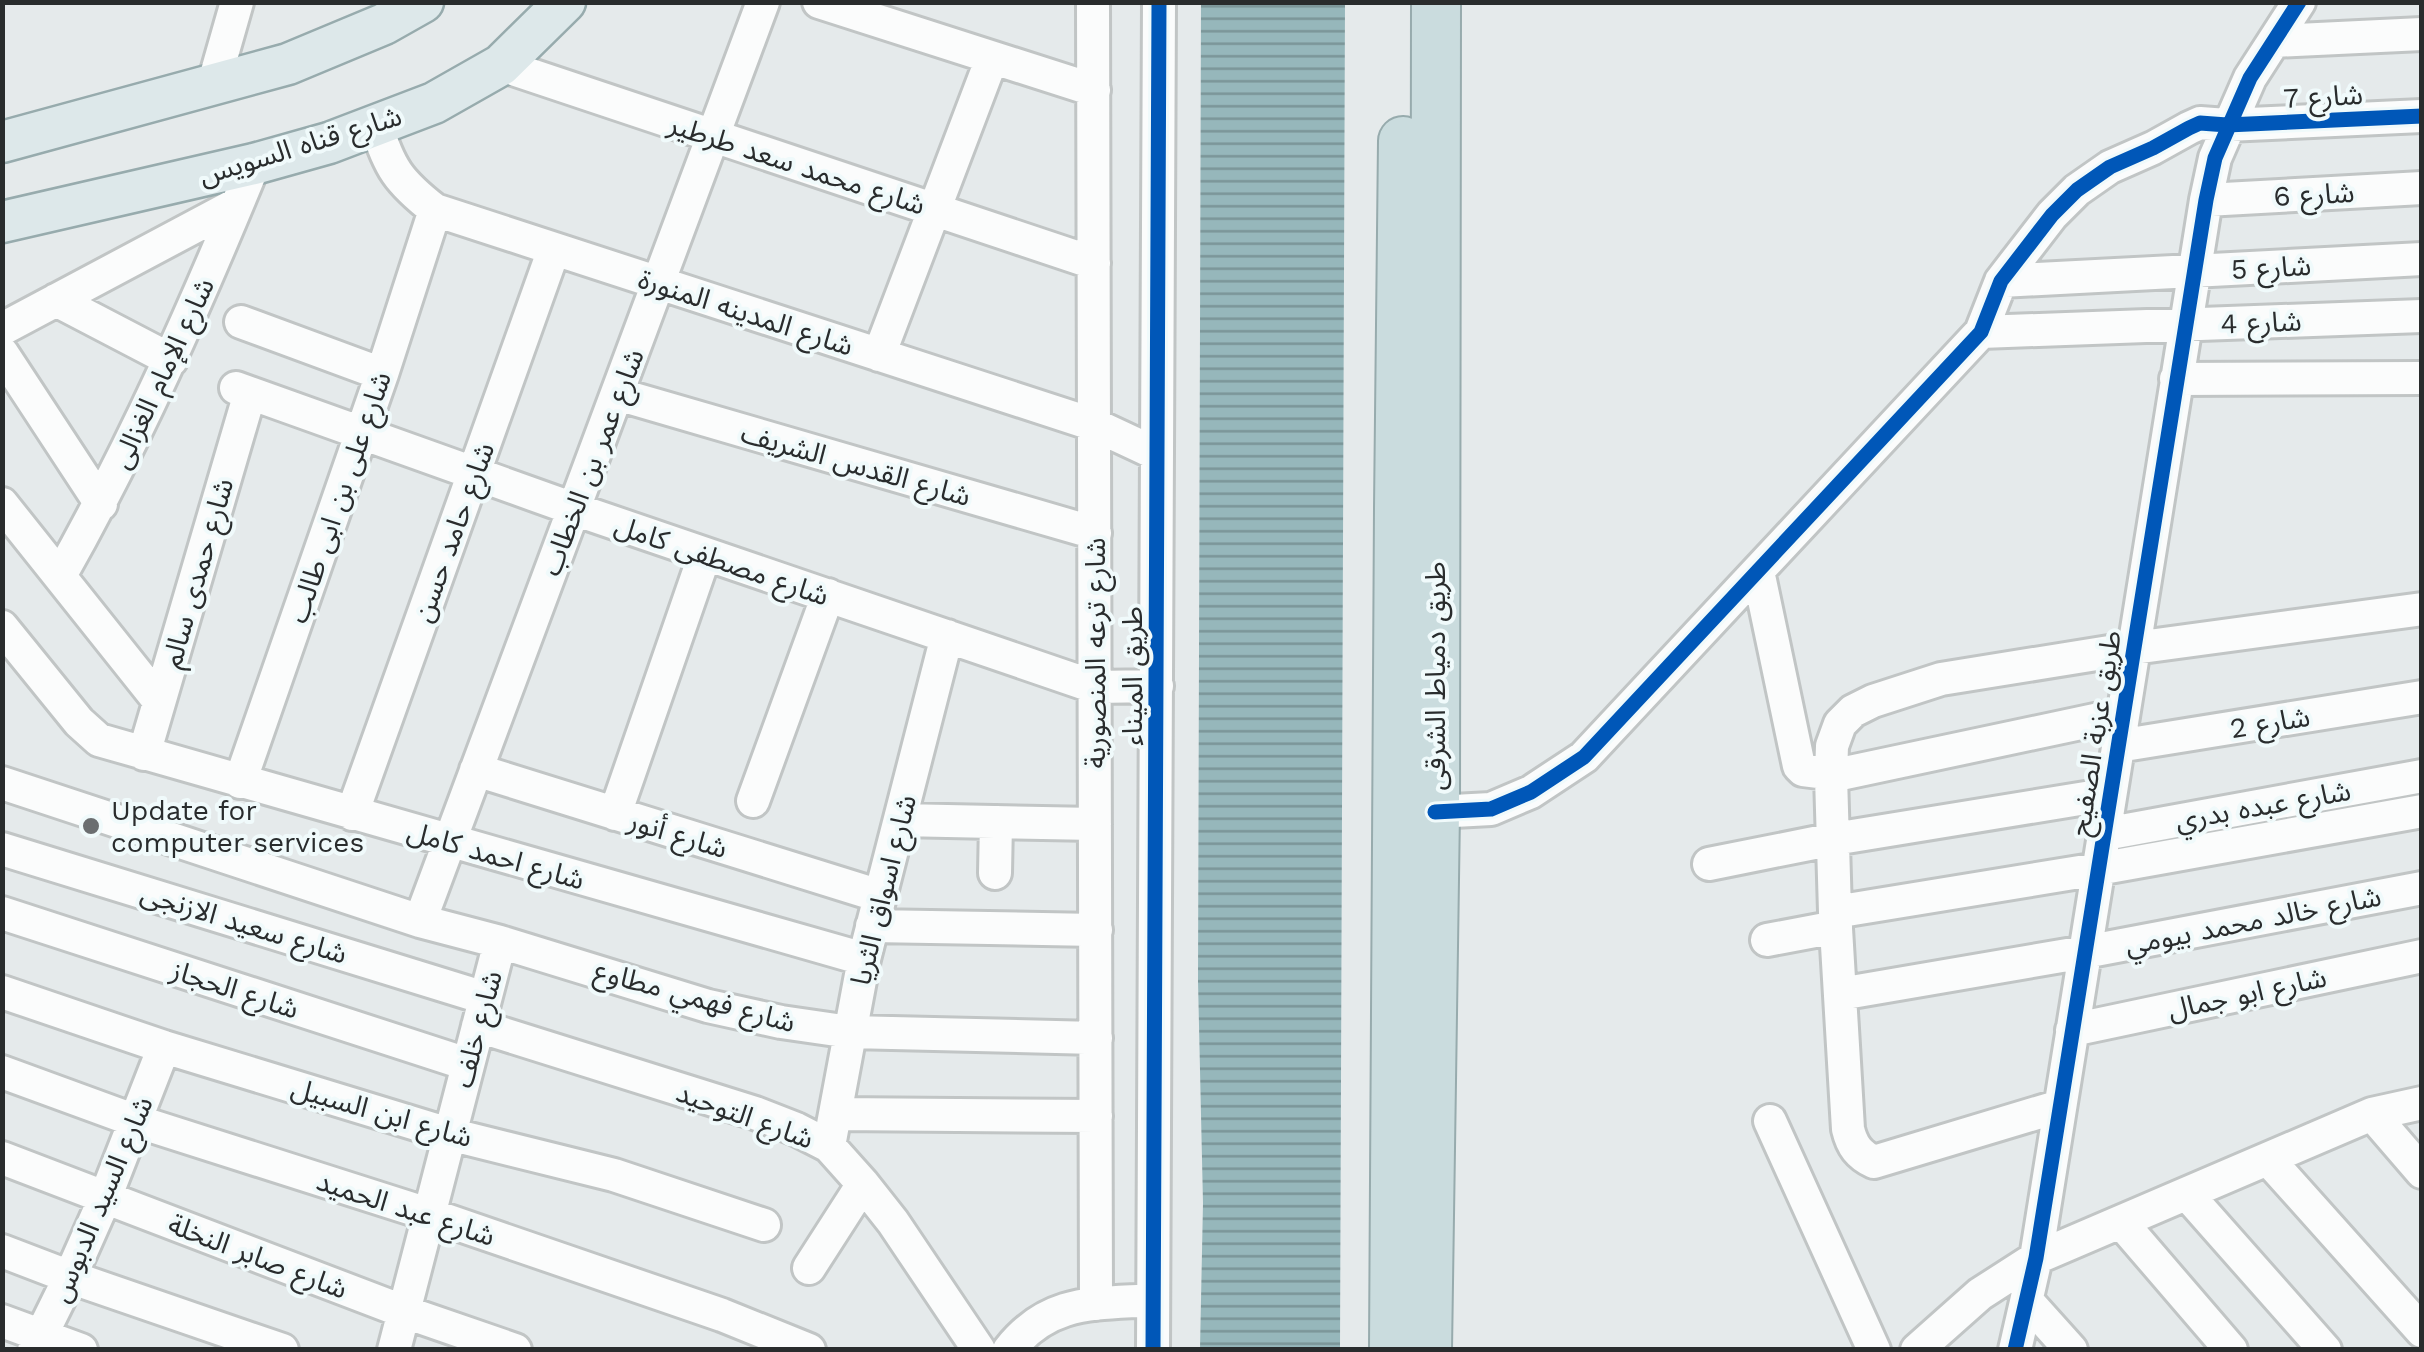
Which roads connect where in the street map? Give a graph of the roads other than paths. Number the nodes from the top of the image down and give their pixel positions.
1 (237, 2) edge
2 (423, 2) edge
3 (565, 2) edge
4 (763, 2) edge
5 (819, 2) edge
6 (1094, 2) edge
7 (1159, 2) edge
8 (1404, 2) edge
9 (1436, 2) edge
10 (2299, 2) edge
11 (2422, 34) edge
12 (2274, 41) junction
13 (992, 58) junction
14 (500, 65) junction
15 (1420, 75) junction
16 (213, 86) junction
17 (1094, 90) junction
18 (2422, 116) edge
19 (376, 124) junction
20 (2227, 126) junction
21 (713, 136) junction
22 (2, 142) edge
23 (254, 164) junction
24 (2422, 188) edge
25 (2206, 200) junction
26 (238, 204) junction
27 (435, 210) junction
28 (934, 210) junction
29 (2, 222) edge
30 (554, 249) junction
31 (2422, 259) edge
32 (1094, 263) junction
33 (2194, 270) junction
34 (2001, 282) junction
35 (659, 284) junction
36 (56, 300) junction
37 (2422, 316) edge
38 (242, 322) dead end
39 (2185, 324) junction
40 (2, 329) edge
41 (1980, 332) junction
42 (2, 353) edge
43 (879, 355) junction
44 (171, 360) junction
45 (382, 374) junction
46 (2422, 378) edge
47 (2176, 379) junction
48 (243, 391) joint
49 (617, 394) junction
50 (1094, 425) junction
51 (361, 433) junction
52 (1157, 454) junction
53 (474, 473) junction
54 (2, 504) edge
55 (101, 504) junction
56 (574, 509) junction
57 (1095, 533) junction
58 (704, 554) junction
59 (1758, 571) junction
60 (60, 576) junction
61 (828, 595) junction
62 (2422, 609) edge
63 (2, 628) edge
64 (947, 636) junction
65 (2134, 648) junction
66 (1157, 686) junction
67 (1095, 687) junction
68 (2422, 696) edge
69 (160, 701) junction
70 (2121, 730) junction
71 (144, 754) junction
72 (476, 770) junction
73 (1831, 776) junction
74 (2422, 776) edge
75 (240, 782) junction
76 (2, 783) edge
77 (2110, 794) junction
78 (754, 800) dead end
79 (2422, 811) edge
80 (1435, 812) junction
81 (352, 814) junction
82 (615, 814) junction
83 (900, 820) junction
84 (996, 822) junction
85 (1096, 824) junction
86 (2105, 834) junction
87 (1834, 838) junction
88 (450, 842) junction
89 (2, 849) edge
90 (1709, 864) dead end
91 (2098, 869) junction
92 (995, 873) dead end
93 (2422, 888) edge
94 (876, 911) junction
95 (2, 913) edge
96 (1835, 919) junction
97 (420, 920) junction
98 (1096, 930) junction
99 (1767, 940) dead end
100 (500, 942) junction
101 (2085, 952) junction
102 (2422, 956) edge
103 (864, 959) junction
104 (2, 992) edge
105 (1840, 994) junction
106 (482, 1012) junction
107 (2072, 1030) junction
108 (850, 1032) junction
109 (1096, 1038) junction
110 (164, 1047) junction
111 (468, 1064) junction
112 (2, 1072) edge
113 (2422, 1102) edge
114 (2060, 1106) junction
115 (2372, 1114) junction
116 (1096, 1116) junction
117 (136, 1121) junction
118 (1770, 1121) dead end
119 (832, 1130) junction
120 (449, 1134) junction
121 (2, 1158) edge
122 (2268, 1159) junction
123 (2422, 1172) edge
124 (864, 1184) junction
125 (2187, 1194) junction
126 (105, 1198) junction
127 (428, 1214) junction
128 (2121, 1222) junction
129 (764, 1225) dead end
130 (2, 1251) edge
131 (2036, 1258) junction
132 (809, 1268) dead end
133 (70, 1277) junction
134 (1153, 1300) junction
135 (2027, 1301) junction
136 (1096, 1304) junction
137 (405, 1312) junction
138 (2, 1322) edge
139 (2422, 1331) edge
140 (37, 1342) edge
141 (81, 1350) edge
142 (282, 1350) edge
143 (394, 1350) edge
144 (515, 1350) edge
145 (808, 1350) edge
146 (979, 1350) edge
147 (1009, 1350) edge
148 (1153, 1350) edge
149 (1394, 1350) edge
150 (1427, 1350) edge
151 (1874, 1350) edge
152 (1917, 1350) edge
153 (2015, 1350) edge
154 (2071, 1350) edge
155 (2231, 1350) edge
156 (2325, 1350) edge

1 - 16 street
2 - 16 main road
3 - 14 main road, شارع قناه السويس
4 - 21 street, شارع عمر بن الخطاب
5 - 13 street
6 - 17 street, شارع ترعه المنصورية
7 - 52 street, طريق الميناء
8 - 15 highway, طريق دمياط الشرقى
9 - 15 highway, طريق دمياط الشرقى
10 - 12 street, طريق عزبة الصفيح
11 - 12 street
12 - 20 street, طريق عزبة الصفيح
13 - 17 street
13 - 28 street
14 - 19 main road, شارع قناه السويس
14 - 21 street, شارع محمد سعد طرطير
15 - 80 highway, طريق دمياط الشرقى
15 - 149 highway, طريق دمياط الشرقى
16 - 22 main road
17 - 32 street, شارع ترعه المنصورية
18 - 20 street, شارع 7
19 - 23 main road, شارع قناه السويس
19 - 27 street, شارع المدينه المنورة
20 - 25 street, طريق عزبة الصفيح
20 - 34 street, شارع 7
21 - 28 street, شارع محمد سعد طرطير
21 - 35 street, شارع عمر بن الخطاب
23 - 26 street, شارع الإمام الغزالى
23 - 29 main road, شارع قناه السويس
24 - 25 street, شارع 6
25 - 33 street, طريق عزبة الصفيح
26 - 36 street
26 - 44 street, شارع الإمام الغزالى
27 - 30 street, شارع المدينه المنورة
27 - 45 street, شارع على بن ابى طالب
28 - 32 street, شارع محمد سعد طرطير
28 - 43 street
30 - 35 street, شارع المدينه المنورة
30 - 53 street, شارع حامد حسن
31 - 33 street, شارع 5
32 - 50 street, شارع ترعه المنصورية
33 - 34 street, شارع 5
33 - 39 street, طريق عزبة الصفيح
34 - 41 street, شارع 7
35 - 43 street, شارع المدينه المنورة
35 - 49 street, شارع عمر بن الخطاب
36 - 40 street
36 - 44 street
37 - 39 street, شارع 4
38 - 45 street
39 - 41 street, شارع 4
39 - 47 street, طريق عزبة الصفيح
41 - 59 street
42 - 55 street
43 - 50 street, شارع المدينه المنورة
44 - 55 street, شارع الإمام الغزالى
45 - 51 street, شارع على بن ابى طالب
46 - 47 street
47 - 65 street, طريق عزبة الصفيح
48 - 51 street, شارع مصطفى كامل
48 - 69 street, شارع حمدى سالم
49 - 56 street, شارع عمر بن الخطاب
49 - 57 street, شارع القدس الشريف
50 - 52 street, شارع المدينه المنورة
50 - 57 street, شارع ترعه المنصورية
51 - 53 street, شارع مصطفى كامل
51 - 75 street, شارع على بن ابى طالب
52 - 66 street, طريق الميناء
53 - 56 street, شارع مصطفى كامل
53 - 81 street, شارع حامد حسن
54 - 60 street
55 - 60 street, شارع الإمام الغزالى
56 - 58 street, شارع مصطفى كامل
56 - 72 street, شارع عمر بن الخطاب
57 - 67 street, شارع ترعه المنصورية
58 - 61 street, شارع مصطفى كامل
58 - 82 street
59 - 73 street
59 - 80 street
60 - 69 street
61 - 64 street, شارع مصطفى كامل
61 - 78 street
62 - 65 street
63 - 71 street, شارع احمد كامل
64 - 67 street, شارع مصطفى كامل
64 - 83 street, شارع اسواق الثريا
65 - 70 street, طريق عزبة الصفيح
65 - 73 street
66 - 67 street, شارع مصطفى كامل
66 - 134 street, طريق الميناء
67 - 85 street, شارع ترعه المنصورية
68 - 70 street, شارع 2
69 - 71 street, شارع حمدى سالم
70 - 73 street, شارع 2
70 - 77 street, طريق عزبة الصفيح
71 - 75 street, شارع احمد كامل
72 - 82 street, شارع أنور
72 - 88 street, شارع عمر بن الخطاب
73 - 87 street
74 - 86 street, شارع عبده بدري
75 - 81 street, شارع احمد كامل
76 - 97 street, شارع فهمي مطاوع
77 - 86 street, طريق عزبة الصفيح
77 - 87 street
79 - 91 street
80 - 150 highway, طريق دمياط الشرقى
81 - 88 street, شارع احمد كامل
82 - 94 street, شارع أنور
83 - 84 street
83 - 94 street, شارع اسواق الثريا
84 - 85 street
84 - 92 street
85 - 98 street, شارع ترعه المنصورية
86 - 91 street, طريق عزبة الصفيح
87 - 90 street
87 - 96 street
88 - 97 street, شارع عمر بن الخطاب
88 - 103 street, شارع احمد كامل
89 - 106 street, شارع سعيد الازنجى
91 - 96 street
91 - 101 street, طريق عزبة الصفيح
93 - 101 street, شارع خالد محمد بيومي
94 - 98 street, شارع أنور
94 - 103 street, شارع اسواق الثريا
95 - 111 street, شارع الحجاز
96 - 99 street
96 - 105 street
97 - 100 street, شارع فهمي مطاوع
98 - 109 street, شارع ترعه المنصورية
100 - 106 street, شارع خلف
100 - 108 street, شارع فهمي مطاوع
101 - 105 street, شارع خالد محمد بيومي
101 - 107 street, طريق عزبة الصفيح
102 - 107 street, شارع ابو جمال
103 - 108 street, شارع اسواق الثريا
104 - 110 street, شارع ابن السبيل
105 - 114 street
106 - 111 street, شارع خلف
106 - 119 street, شارع التوحيد
107 - 114 street, طريق عزبة الصفيح
108 - 109 street, شارع فهمي مطاوع
108 - 119 street, شارع اسواق الثريا
109 - 116 street, شارع ترعه المنصورية
110 - 117 street, شارع السيد الدبوس
110 - 120 street, شارع ابن السبيل
111 - 120 street, شارع خلف
112 - 117 street, شارع عبد الحميد
113 - 115 street
114 - 131 street, طريق عزبة الصفيح
115 - 122 street
115 - 123 street
116 - 119 street
116 - 136 street, شارع ترعه المنصورية
117 - 126 street, شارع السيد الدبوس
117 - 127 street, شارع عبد الحميد
118 - 151 street
119 - 124 street, شارع التوحيد
120 - 127 street, شارع خلف
120 - 129 street, شارع ابن السبيل
121 - 126 street, شارع صابر النخلة
122 - 125 street
122 - 139 street
124 - 132 street
124 - 146 street, شارع التوحيد
125 - 128 street
125 - 156 street
126 - 133 street, شارع السيد الدبوس
126 - 137 street, شارع صابر النخلة
127 - 137 street, شارع خلف
127 - 145 street, شارع عبد الحميد
128 - 131 street
128 - 155 street
130 - 133 street
131 - 135 street, طريق عزبة الصفيح
131 - 152 street
133 - 140 street, شارع السيد الدبوس
133 - 142 street
134 - 136 street
134 - 148 street, طريق الميناء
135 - 153 street, طريق عزبة الصفيح
135 - 154 street
136 - 147 street
137 - 143 street, شارع خلف
137 - 144 street, شارع صابر النخلة
138 - 140 street
140 - 141 street

